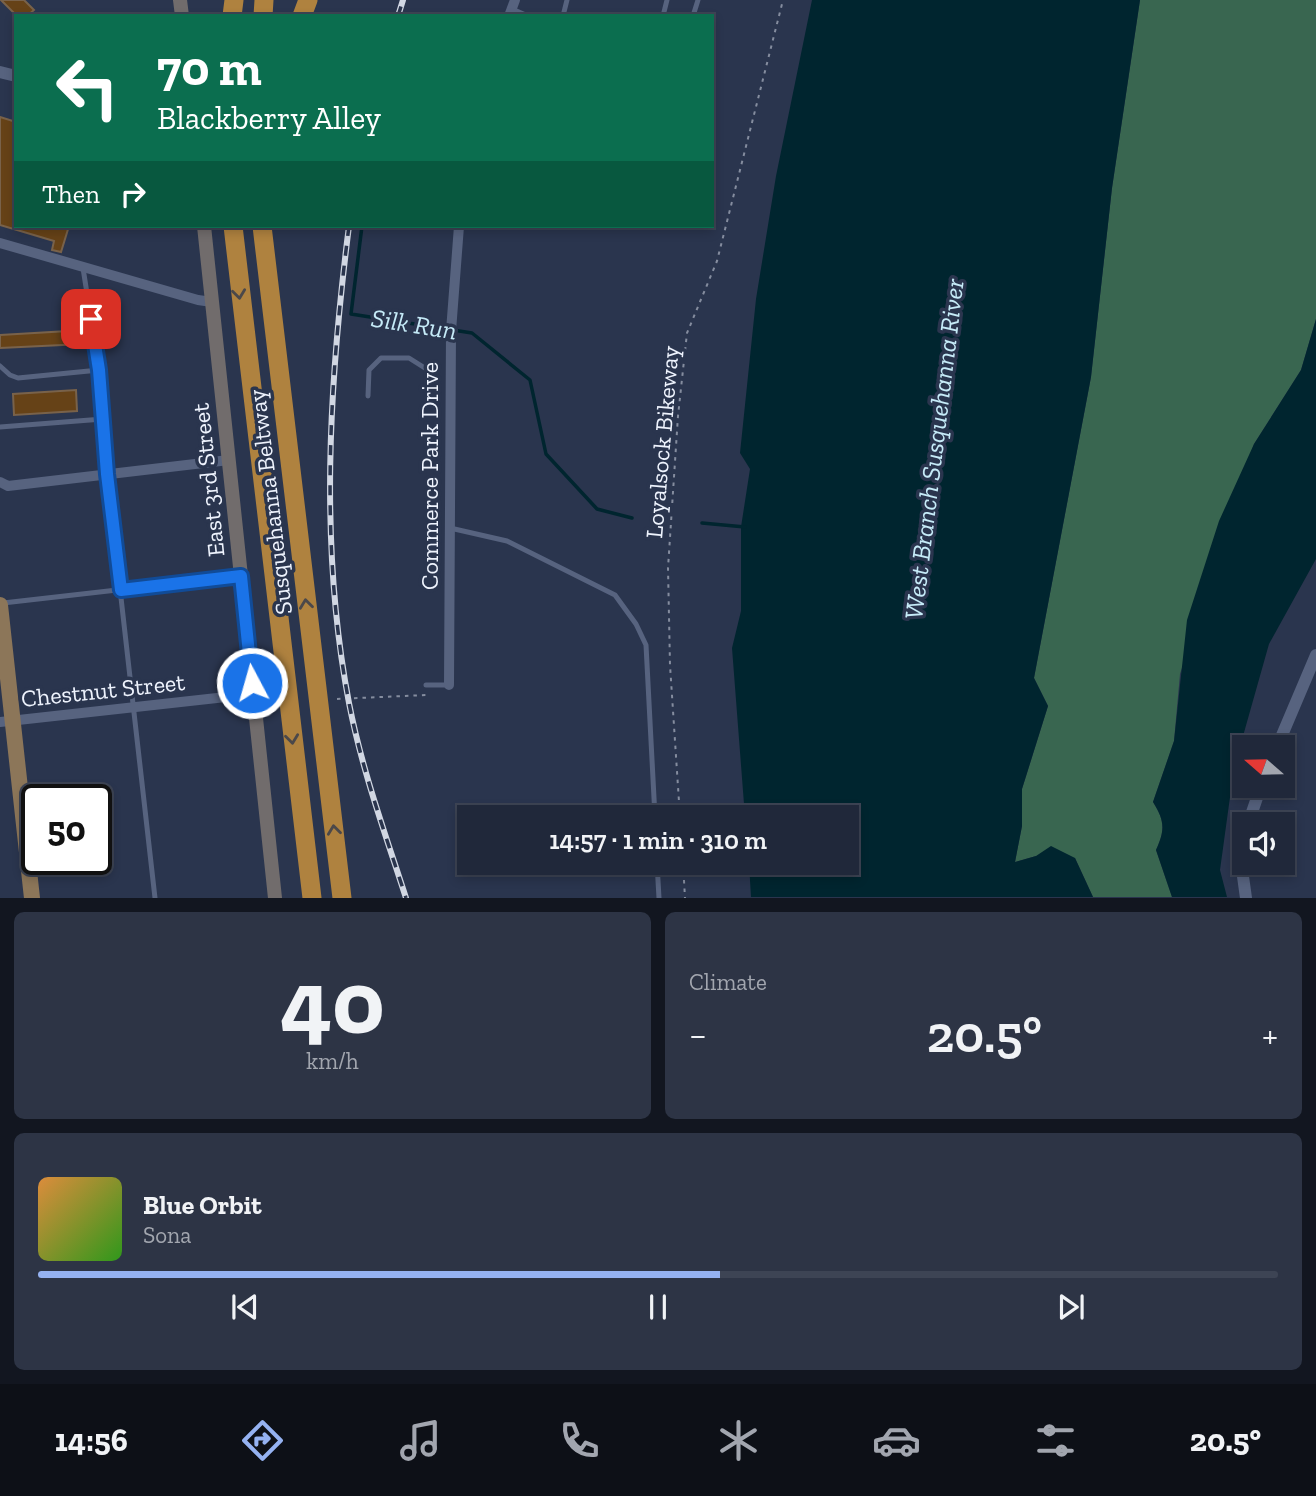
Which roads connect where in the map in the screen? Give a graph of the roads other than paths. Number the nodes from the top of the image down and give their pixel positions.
1 (204, 228) edge
2 (233, 228) edge
3 (262, 228) edge
4 (276, 228) edge
5 (459, 228) edge
6 (0, 243) edge
7 (83, 268) junction
8 (212, 302) junction
9 (0, 366) edge
10 (99, 370) junction
11 (428, 370) dead end
12 (368, 396) dead end
13 (103, 419) junction
14 (0, 427) edge
15 (289, 455) junction
16 (229, 460) junction
17 (107, 474) junction
18 (0, 482) edge
19 (450, 528) junction
20 (241, 576) junction
21 (121, 590) junction
22 (0, 604) edge
23 (1316, 655) edge
24 (426, 685) dead end
25 (449, 685) joint
26 (253, 694) junction
27 (134, 707) junction
28 (6, 721) edge
29 (1282, 735) edge
30 (653, 805) edge
31 (658, 875) edge
32 (1243, 875) edge
33 (32, 898) edge
34 (155, 898) edge
35 (275, 898) edge
36 (312, 898) edge
37 (342, 898) edge
38 (659, 898) edge
39 (1246, 898) edge

1 - 8 main road, East 3rd Street
2 -> 36 highway, Susquehanna Beltway
3 - 15 highway, Susquehanna Beltway
4 - 15 highway
5 - 19 street, Commerce Park Drive
6 - 7 street
7 - 8 street
7 - 10 lane
8 - 16 main road, East 3rd Street
9 - 10 lane
10 - 13 lane
11 - 12 lane
13 - 14 lane
13 - 17 lane
37 -> 15 highway, Susquehanna Beltway
16 - 17 street
16 - 20 main road, East 3rd Street
17 - 18 street
17 - 21 lane
19 - 25 street, Commerce Park Drive
19 - 30 lane
20 - 21 lane
20 - 26 main road, East 3rd Street
21 - 22 lane
21 - 27 lane
22 - 28 main road
23 - 29 street
24 - 25 lane
26 - 27 street, Chestnut Street
26 - 35 main road, East 3rd Street
27 - 28 street, Chestnut Street
27 - 34 lane
28 - 33 main road
31 - 38 lane
32 - 39 street

